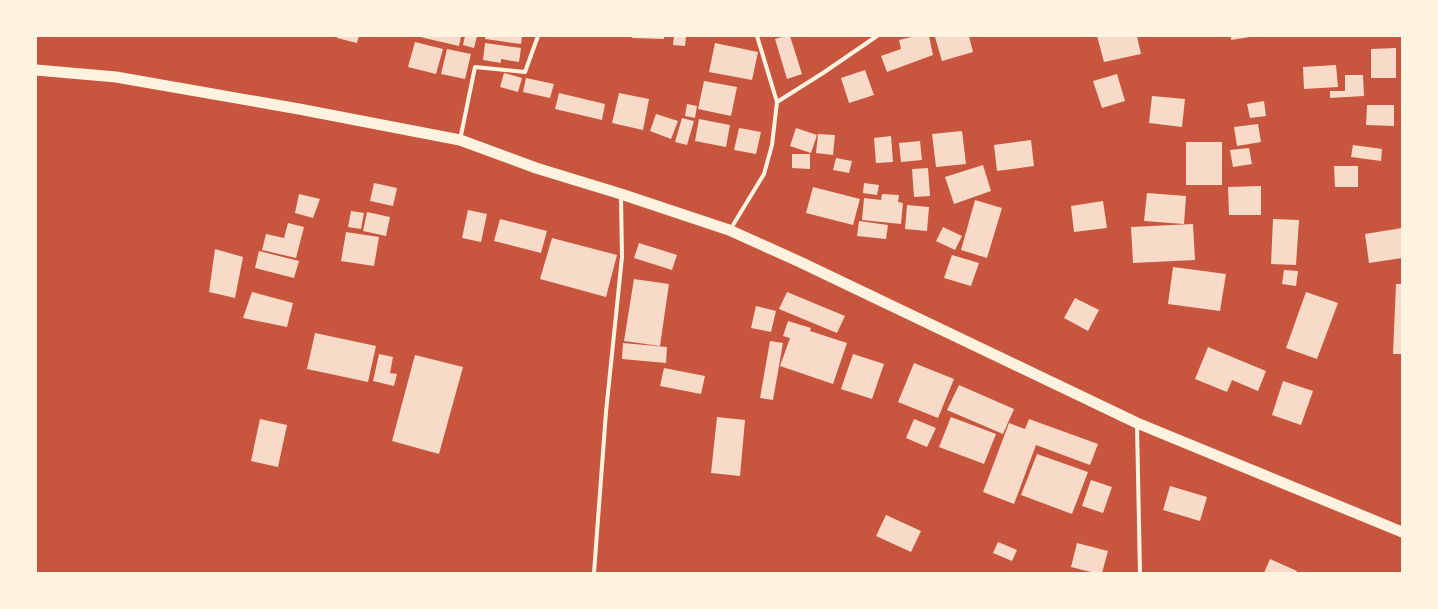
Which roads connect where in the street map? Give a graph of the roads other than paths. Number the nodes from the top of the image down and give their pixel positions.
1 (538, 36) edge
2 (757, 36) edge
3 (877, 36) edge
4 (41, 70) edge
5 (777, 102) junction
6 (460, 140) junction
7 (621, 194) junction
8 (729, 230) junction
9 (1137, 423) junction
10 (1402, 532) edge
11 (594, 573) edge
12 (1140, 573) edge

1 - 6 street
2 - 5 street
3 - 5 street
4 - 6 highway
5 - 8 street
6 - 7 highway
7 - 8 highway
7 - 11 street
8 - 9 highway
9 - 10 highway
9 - 12 street

